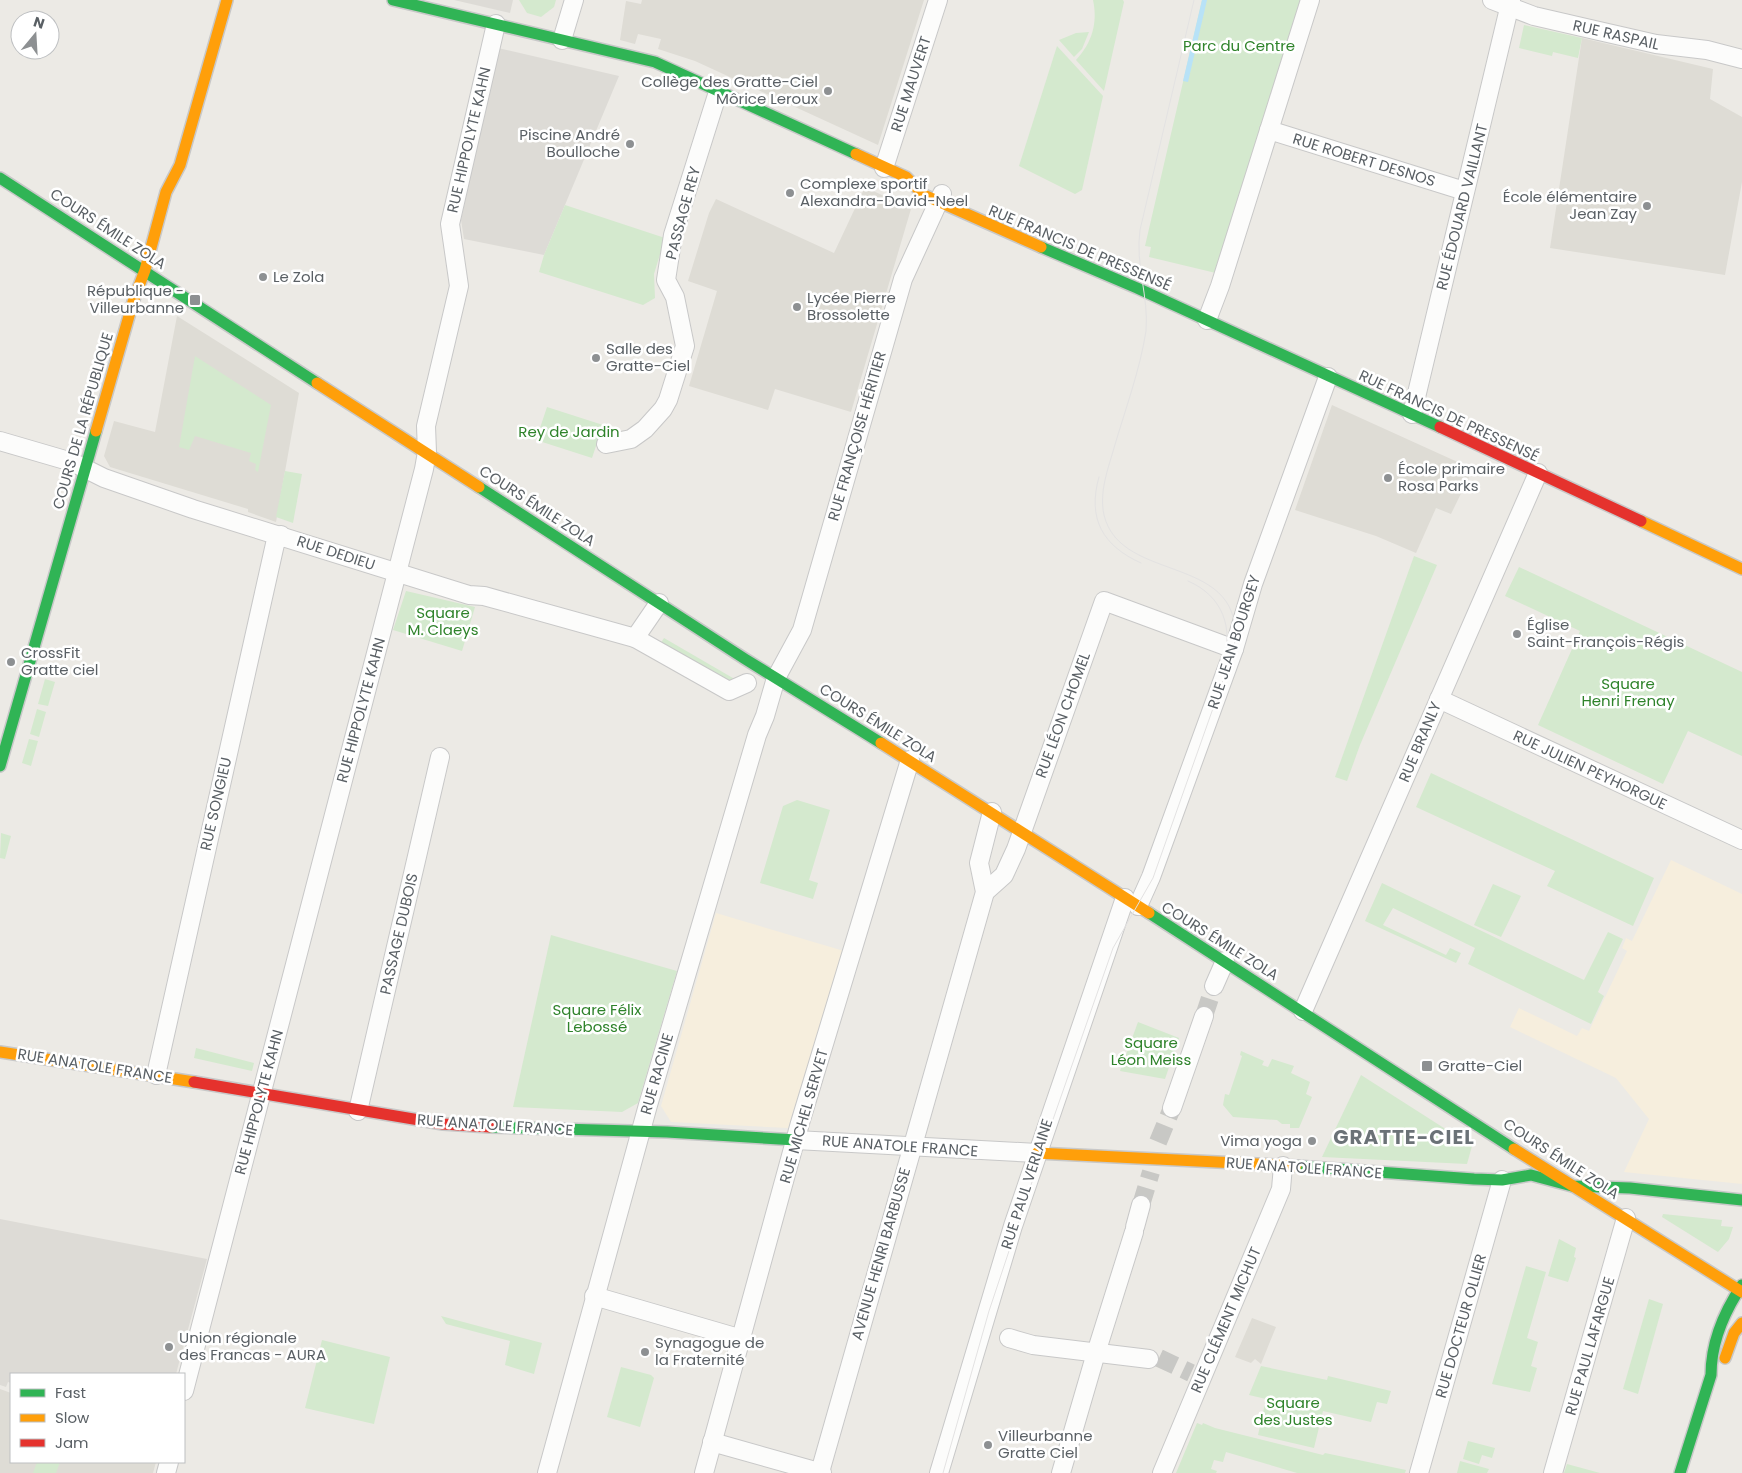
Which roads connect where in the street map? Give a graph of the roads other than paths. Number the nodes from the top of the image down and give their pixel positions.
1 (226, 0) edge
2 (393, 0) edge
3 (574, 0) edge
4 (938, 0) edge
5 (1310, 0) edge
6 (1492, 0) edge
7 (1511, 3) edge
8 (496, 24) junction
9 (562, 40) junction
10 (1742, 59) edge
11 (718, 92) junction
12 (1269, 130) junction
13 (884, 168) junction
14 (0, 178) edge
15 (1458, 189) dead end
16 (941, 198) junction
17 (145, 270) junction
18 (1207, 320) junction
19 (1328, 376) junction
20 (1412, 414) junction
21 (0, 441) edge
22 (606, 444) dead end
23 (427, 452) junction
24 (86, 469) junction
25 (1538, 473) junction
26 (280, 535) junction
27 (1742, 569) edge
28 (396, 572) junction
29 (659, 603) junction
30 (635, 638) junction
31 (1234, 649) junction
32 (776, 678) junction
33 (747, 684) dead end
34 (1439, 699) junction
35 (440, 757) dead end
36 (910, 760) junction
37 (0, 766) edge
38 (992, 812) junction
39 (1021, 830) junction
40 (1742, 840) edge
41 (985, 892) junction
42 (1131, 902) junction
43 (1225, 961) junction
44 (1214, 986) tunnel mouth
45 (1303, 1011) junction
46 (1204, 1016) tunnel mouth
47 (0, 1052) edge
48 (156, 1075) junction
49 (261, 1093) junction
50 (1172, 1108) tunnel mouth
51 (358, 1111) junction
52 (641, 1132) junction
53 (796, 1140) junction
54 (911, 1146) junction
55 (1037, 1153) junction
56 (1283, 1166) junction
57 (1502, 1180) junction
58 (1572, 1186) junction
59 (1742, 1200) edge
60 (1141, 1205) tunnel mouth
61 (1626, 1218) junction
62 (1741, 1289) edge
63 (594, 1296) junction
64 (1742, 1323) edge
65 (980, 1330) junction
66 (742, 1338) junction
67 (1096, 1353) junction
68 (1149, 1359) tunnel mouth
69 (1711, 1375) junction
70 (185, 1388) edge
71 (712, 1442) junction
72 (546, 1473) edge
73 (704, 1473) edge
74 (821, 1473) edge
75 (939, 1473) edge
76 (1061, 1473) edge
77 (1162, 1473) edge
78 (1419, 1473) edge
79 (1553, 1473) edge
80 (1680, 1473) edge

1 - 17 street, COURS DE LA RÉPUBLIQUE
2 - 8 street, RUE FRANCIS DE PRESSENSÉ
3 - 9 street
4 - 13 street, RUE MAUVERT
5 - 12 street
6 - 7 street, RUE RASPAIL
7 - 10 street, RUE RASPAIL
7 - 20 street, RUE ÉDOUARD VAILLANT
8 - 9 street, RUE FRANCIS DE PRESSENSÉ
8 - 23 street, RUE HIPPOLYTE KAHN
9 - 11 street, RUE FRANCIS DE PRESSENSÉ
11 - 13 street, RUE FRANCIS DE PRESSENSÉ
11 - 22 street, PASSAGE REY
12 - 15 street, RUE ROBERT DESNOS
12 - 18 street
13 - 16 street, RUE FRANCIS DE PRESSENSÉ
14 - 17 street, COURS ÉMILE ZOLA
16 - 18 street, RUE FRANCIS DE PRESSENSÉ
16 - 32 street, RUE FRANÇOISE HÉRITIER
17 - 23 street, COURS ÉMILE ZOLA
17 - 24 street, COURS DE LA RÉPUBLIQUE
18 - 19 street, RUE FRANCIS DE PRESSENSÉ
19 - 20 street, RUE FRANCIS DE PRESSENSÉ
19 - 31 street, RUE JEAN BOURGEY
20 - 25 street, RUE FRANCIS DE PRESSENSÉ
21 - 24 street, RUE DEDIEU
23 - 28 street, RUE HIPPOLYTE KAHN
23 - 29 street, COURS ÉMILE ZOLA
24 - 26 street, RUE DEDIEU
24 - 37 street, COURS DE LA RÉPUBLIQUE
25 - 27 street, RUE FRANCIS DE PRESSENSÉ
25 - 34 street, RUE BRANLY
26 - 28 street, RUE DEDIEU
26 - 48 street, RUE SONGIEU
28 - 30 street, RUE DEDIEU
28 - 49 street, RUE HIPPOLYTE KAHN
29 - 30 street
29 - 32 street, COURS ÉMILE ZOLA
30 - 33 street, RUE DEDIEU
31 - 39 street, RUE LÉON CHOMEL
31 - 42 street, RUE JEAN BOURGEY
32 - 36 street, COURS ÉMILE ZOLA
32 - 52 street, RUE RACINE
34 - 40 street, RUE JULIEN PEYHORGUE
34 - 45 street, RUE BRANLY
35 - 51 street, PASSAGE DUBOIS
36 - 38 street, COURS ÉMILE ZOLA
36 - 53 street, RUE MICHEL SERVET
38 - 39 street, COURS ÉMILE ZOLA
38 - 41 street, AVENUE HENRI BARBUSSE
39 - 41 street
39 - 42 street, COURS ÉMILE ZOLA
41 - 54 street, AVENUE HENRI BARBUSSE
42 - 43 street, COURS ÉMILE ZOLA
42 - 55 street, RUE PAUL VERLAINE
43 - 44 street
43 - 45 street, COURS ÉMILE ZOLA
45 - 58 street, COURS ÉMILE ZOLA
46 - 50 street
47 - 48 street, RUE ANATOLE FRANCE
48 - 49 street, RUE ANATOLE FRANCE
49 - 51 street, RUE ANATOLE FRANCE
49 - 70 street, RUE HIPPOLYTE KAHN
51 - 52 street, RUE ANATOLE FRANCE
52 - 53 street, RUE ANATOLE FRANCE
52 - 63 street, RUE RACINE
53 - 54 street, RUE ANATOLE FRANCE
53 - 66 street, RUE MICHEL SERVET
54 - 55 street, RUE ANATOLE FRANCE
54 - 74 street, AVENUE HENRI BARBUSSE
55 - 56 street, RUE ANATOLE FRANCE
55 - 65 street, RUE PAUL VERLAINE
56 - 57 street, RUE ANATOLE FRANCE
56 - 77 street, RUE CLÉMENT MICHUT
57 - 58 street, RUE ANATOLE FRANCE
57 - 78 street, RUE DOCTEUR OLLIER
58 - 59 street, RUE ANATOLE FRANCE
58 - 61 street, COURS ÉMILE ZOLA
60 - 67 street
61 - 62 street, COURS ÉMILE ZOLA
61 - 79 street, RUE PAUL LAFARGUE
62 - 69 street
63 - 66 street
63 - 72 street, RUE RACINE
64 - 69 street
65 - 67 street
65 - 75 street, RUE PAUL VERLAINE
66 - 71 street, RUE MICHEL SERVET
67 - 68 street
67 - 76 street
69 - 80 street
71 - 73 street, RUE MICHEL SERVET
71 - 74 street

